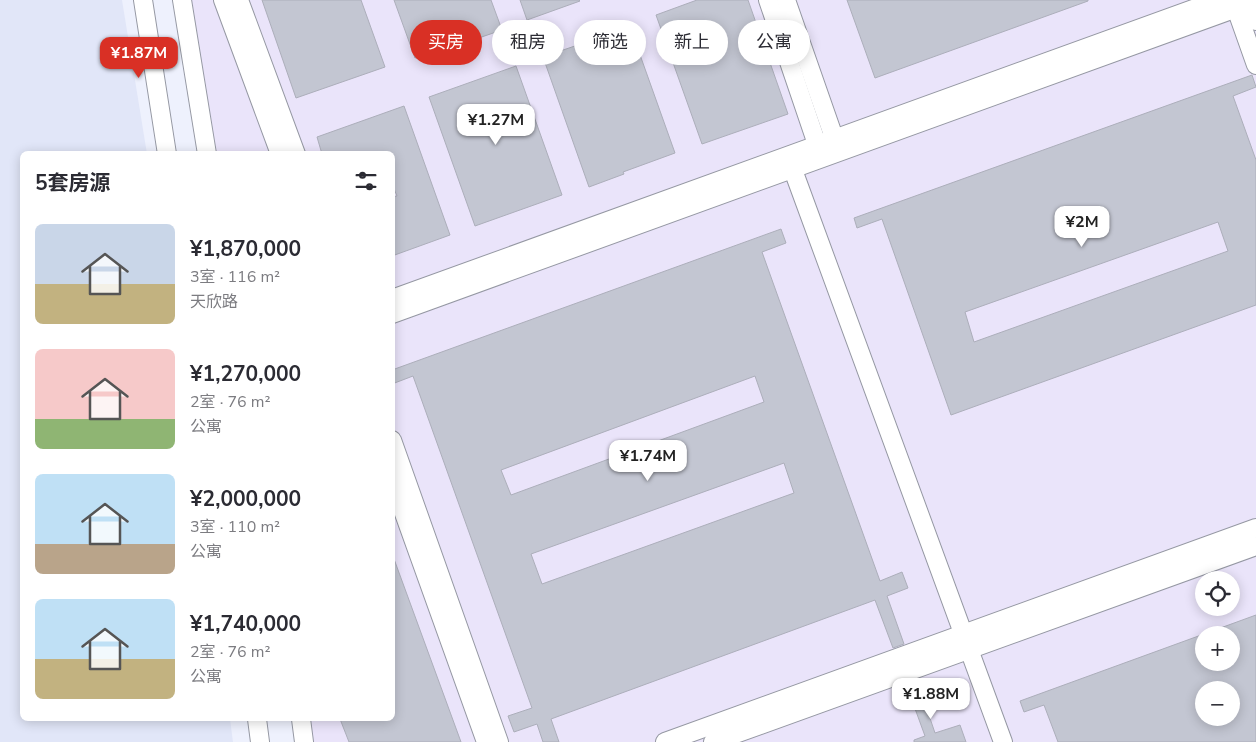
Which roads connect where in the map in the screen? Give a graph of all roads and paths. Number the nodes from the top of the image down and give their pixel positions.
1 (143, 0) edge
2 (182, 0) edge
3 (223, 0) edge
4 (239, 0) edge
5 (768, 0) edge
6 (786, 0) edge
7 (1218, 0) edge
8 (1245, 3) edge
9 (1256, 21) edge
10 (1256, 65) edge
11 (828, 149) junction
12 (167, 151) edge
13 (207, 151) edge
14 (279, 151) edge
15 (295, 151) edge
16 (790, 162) junction
17 (395, 298) edge
18 (395, 313) edge
19 (395, 448) edge
20 (395, 488) edge
21 (1256, 528) edge
22 (1256, 546) edge
23 (966, 642) junction
24 (257, 721) edge
25 (301, 721) edge
26 (260, 742) edge
27 (304, 742) edge
28 (486, 742) edge
29 (499, 742) edge
30 (665, 742) edge
31 (713, 742) edge
32 (1003, 742) edge

1 - 12 street
2 - 13 street
3 - 14 street
4 - 15 street
5 - 11 street
6 - 11 street
7 - 11 street
8 - 9 street
8 - 10 street
8 - 11 street
11 - 16 street
16 - 17 street
16 - 18 street
16 - 23 street
19 - 29 street
20 - 28 street
21 - 23 street
22 - 23 street
23 - 30 street
23 - 31 street
23 - 32 street
24 - 26 street
25 - 27 street

